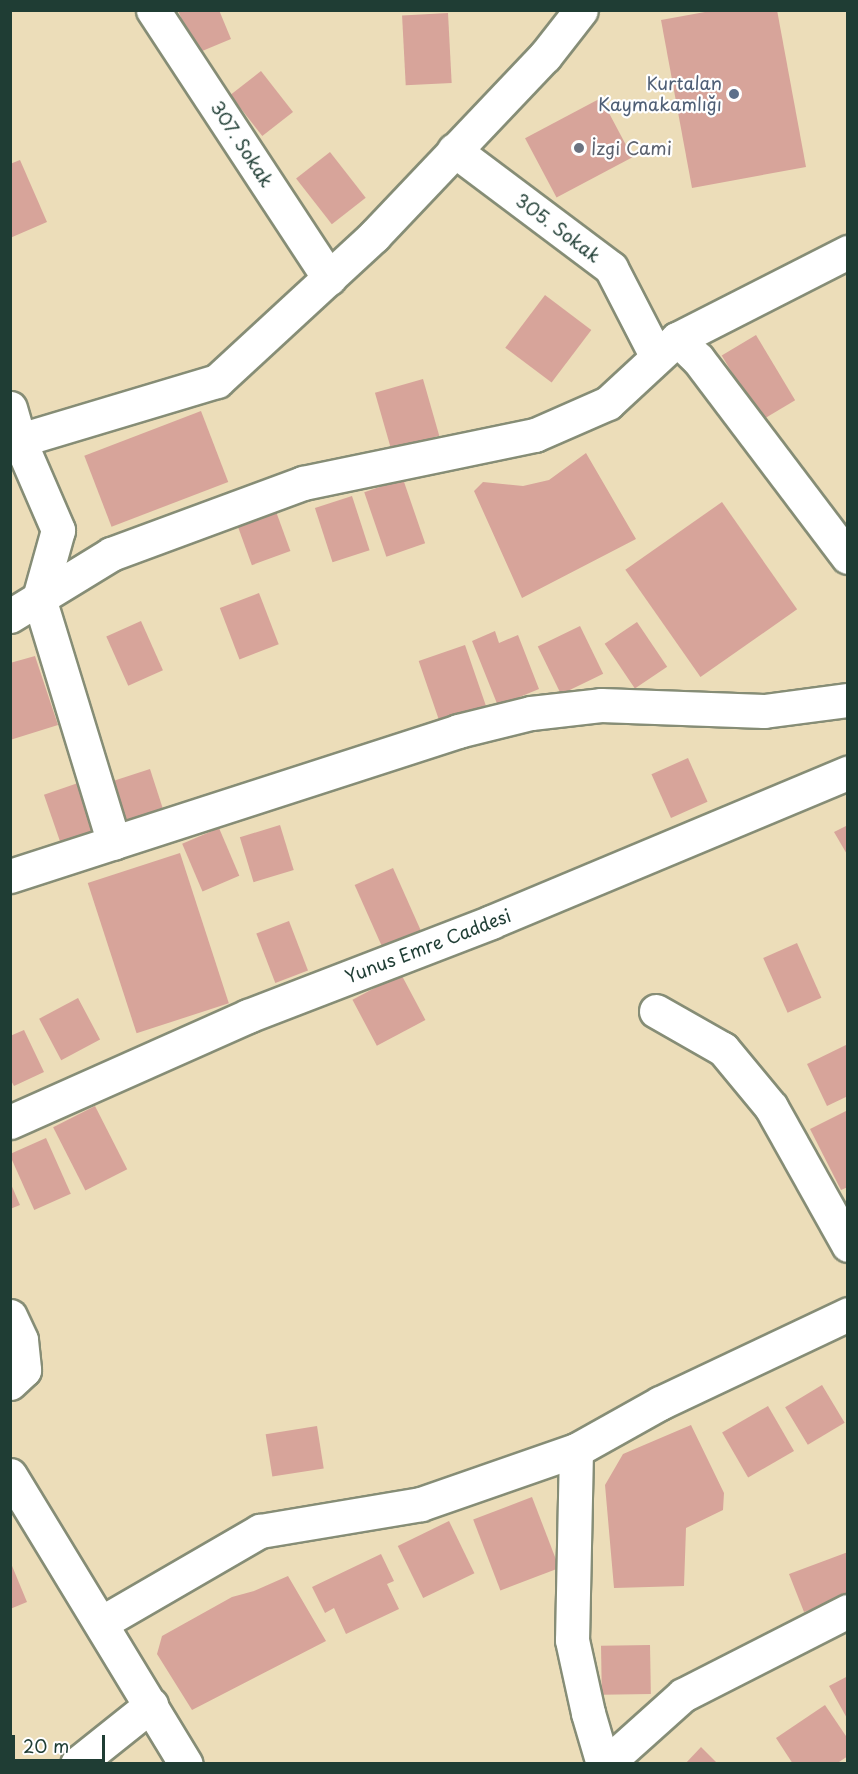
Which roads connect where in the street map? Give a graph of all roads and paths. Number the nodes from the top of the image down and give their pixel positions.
1 (153, 10) edge
2 (581, 10) edge
3 (454, 150) junction
4 (848, 252) edge
5 (329, 278) junction
6 (667, 348) junction
7 (10, 408) edge
8 (15, 443) edge
9 (848, 557) edge
10 (39, 598) junction
11 (10, 616) edge
12 (848, 700) edge
13 (848, 772) edge
14 (114, 843) junction
15 (10, 876) edge
16 (656, 1011) dead end
17 (10, 1122) edge
18 (848, 1245) edge
19 (848, 1314) edge
20 (10, 1316) edge
21 (10, 1383) edge
22 (576, 1450) junction
23 (10, 1475) edge
24 (848, 1611) edge
25 (101, 1623) junction
26 (151, 1705) junction
27 (77, 1764) edge
28 (186, 1764) edge
29 (604, 1764) edge

1 - 5 street, 307. Sokak
2 - 3 street
3 - 5 street
3 - 6 street, 305. Sokak
4 - 6 street
5 - 8 street
6 - 9 street, 305. Sokak
6 - 10 street
7 - 8 street
8 - 10 street
10 - 11 street
10 - 14 street
12 - 14 street
13 - 17 street, Yunus Emre Caddesi
14 - 15 street
16 - 18 street
19 - 22 street
20 - 21 street
22 - 25 street
22 - 29 street
23 - 25 street
24 - 29 street
25 - 26 street
26 - 27 street
26 - 28 street

